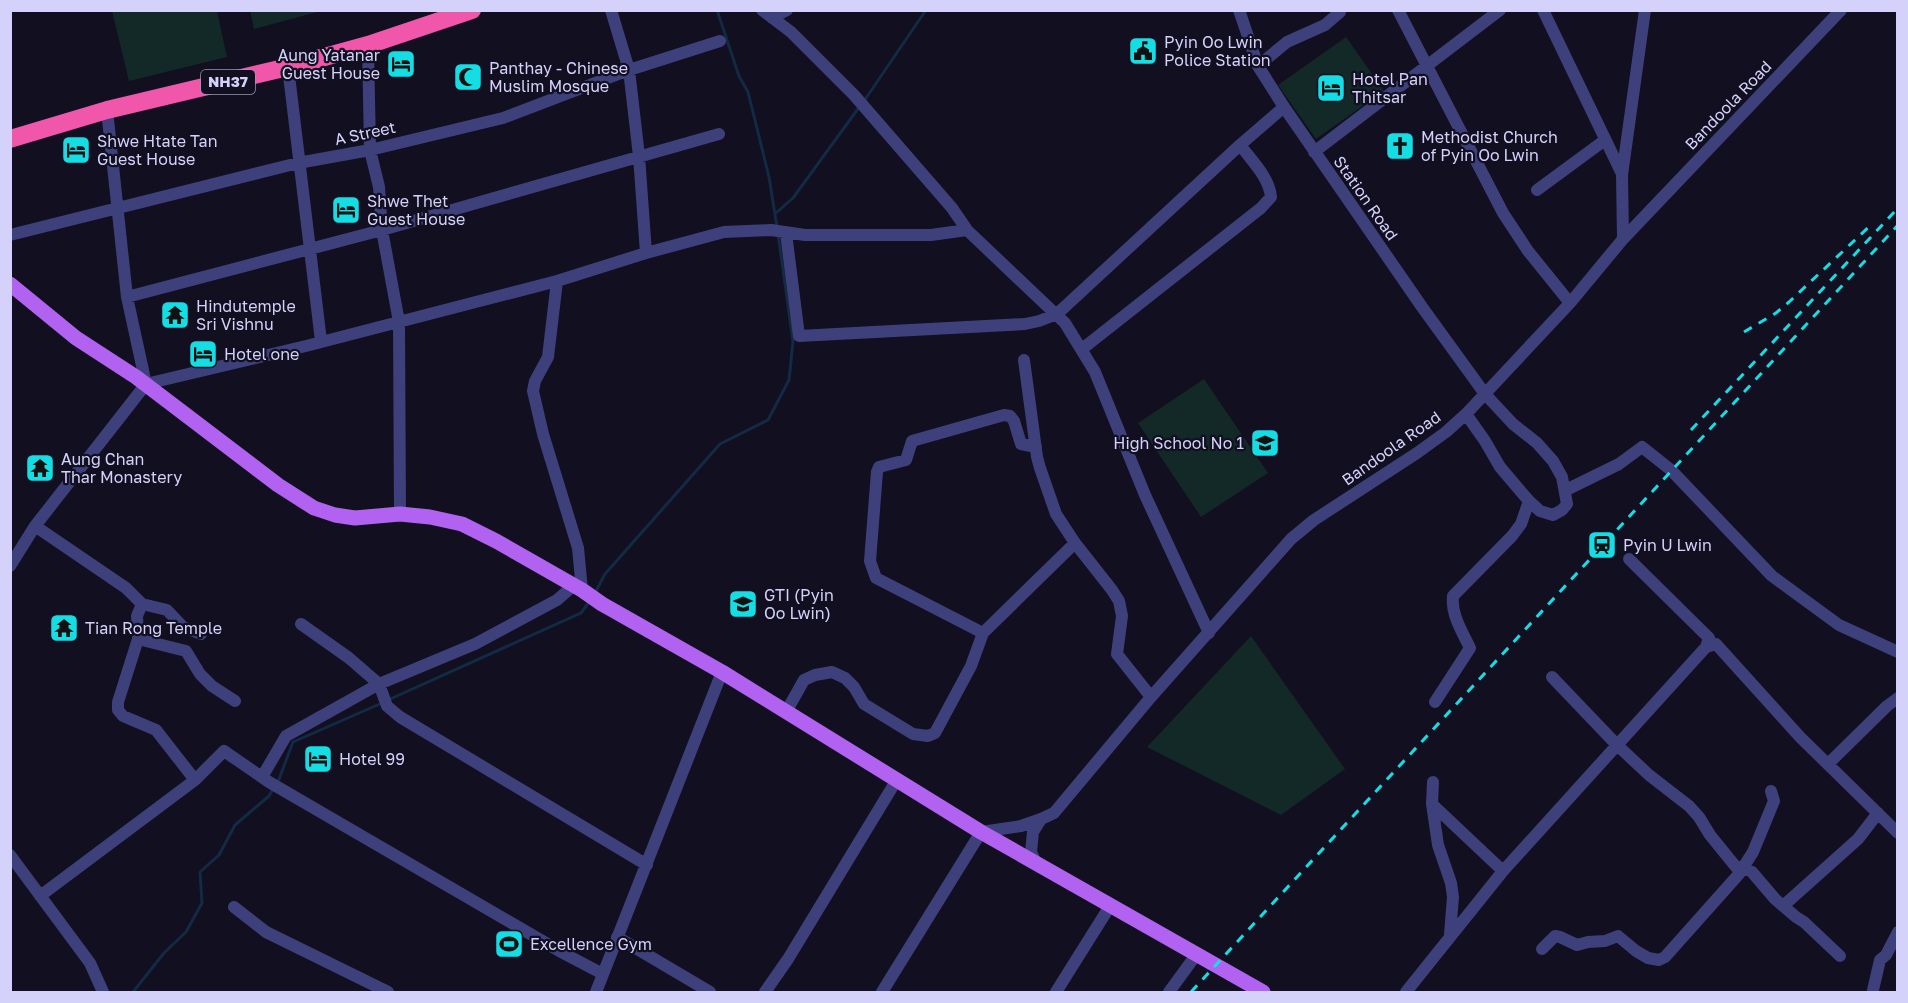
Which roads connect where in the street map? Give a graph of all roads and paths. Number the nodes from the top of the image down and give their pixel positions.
1 (472, 10) edge
2 (610, 10) edge
3 (787, 10) edge
4 (1239, 10) edge
5 (1398, 10) edge
6 (1500, 10) edge
7 (1543, 10) edge
8 (1645, 10) edge
9 (1841, 10) edge
10 (1340, 12) dead end
11 (767, 14) edge
12 (444, 15) edge
13 (720, 41) dead end
14 (368, 45) junction
15 (1258, 66) junction
16 (288, 67) junction
17 (1426, 67) junction
18 (629, 70) junction
19 (1284, 107) junction
20 (107, 110) junction
21 (719, 134) dead end
22 (10, 139) edge
23 (1605, 140) junction
24 (1240, 145) junction
25 (370, 150) junction
26 (1314, 152) junction
27 (639, 156) junction
28 (298, 163) junction
29 (1622, 175) junction
30 (1537, 190) dead end
31 (116, 207) junction
32 (382, 230) junction
33 (967, 230) junction
34 (780, 232) junction
35 (10, 235) edge
36 (1623, 239) junction
37 (310, 249) junction
38 (646, 253) junction
39 (557, 280) junction
40 (10, 284) edge
41 (127, 297) junction
42 (1570, 303) junction
43 (1057, 314) junction
44 (399, 322) junction
45 (321, 341) junction
46 (1082, 350) junction
47 (1024, 360) dead end
48 (146, 384) junction
49 (1485, 393) junction
50 (1466, 414) junction
51 (1036, 447) junction
52 (1566, 490) junction
53 (1529, 501) junction
54 (400, 514) junction
55 (35, 526) junction
56 (1075, 543) junction
57 (1629, 558) dead end
58 (10, 566) edge
59 (585, 593) junction
60 (142, 604) junction
61 (301, 624) dead end
62 (983, 633) junction
63 (1209, 633) junction
64 (201, 634) dead end
65 (138, 639) junction
66 (1706, 647) junction
67 (1898, 652) edge
68 (722, 672) junction
69 (1551, 677) dead end
70 (383, 695) junction
71 (1151, 697) junction
72 (1898, 698) edge
73 (235, 701) dead end
74 (1435, 702) dead end
75 (786, 712) junction
76 (1616, 744) junction
77 (1828, 764) junction
78 (195, 780) junction
79 (266, 780) junction
80 (896, 782) junction
81 (1433, 782) dead end
82 (1771, 791) dead end
83 (1432, 804) junction
84 (1878, 813) junction
85 (1041, 819) junction
86 (981, 832) junction
87 (1898, 833) edge
88 (10, 855) edge
89 (647, 865) junction
90 (1037, 866) junction
91 (1743, 867) junction
92 (1503, 871) junction
93 (40, 896) junction
94 (1110, 906) junction
95 (1783, 906) junction
96 (234, 907) dead end
97 (1898, 932) edge
98 (1450, 936) junction
99 (617, 937) junction
100 (1542, 949) dead end
101 (1196, 956) junction
102 (1840, 956) dead end
103 (603, 974) junction
104 (1873, 990) dead end
105 (103, 993) edge
106 (388, 993) edge
107 (596, 993) edge
108 (710, 993) edge
109 (765, 993) edge
110 (882, 993) edge
111 (1056, 993) edge
112 (1169, 993) edge
113 (1263, 993) edge
114 (1406, 993) edge

1 - 12 highway, NH37
2 - 18 street
3 - 11 street
4 - 15 street, Station Road
5 - 17 street
6 - 17 street
7 - 23 street
8 - 29 street
9 - 36 street, Bandoola Road
10 - 15 street
11 - 33 street
12 - 14 highway, NH37
13 - 18 street, A Street
14 - 16 highway, NH37
14 - 25 street
15 - 19 street, Station Road
16 - 20 highway, NH37
16 - 28 street
17 - 26 street
17 - 42 street
18 - 25 street, A Street
18 - 27 street
19 - 24 street
19 - 26 street, Station Road
20 - 22 highway, NH37
20 - 31 street
21 - 27 street
23 - 29 street
23 - 30 street
24 - 43 street
24 - 46 street
25 - 28 street, A Street
25 - 32 street
26 - 49 street, Station Road
27 - 32 street
27 - 38 street
28 - 31 street, A Street
28 - 37 street
29 - 36 street
31 - 35 street, A Street
31 - 41 street
32 - 37 street
32 - 44 street
33 - 34 street
33 - 43 street
34 - 38 street
34 - 43 street
36 - 42 street, Bandoola Road
37 - 41 street
37 - 45 street
38 - 39 street
39 - 44 street
39 - 59 street
40 - 48 main road
41 - 48 street
42 - 49 street, Bandoola Road
43 - 46 street
44 - 45 street
44 - 54 street
45 - 48 street
46 - 63 street
47 - 51 street
48 - 54 main road
48 - 55 street
49 - 50 street, Bandoola Road
49 - 52 street, Station Road
50 - 53 street
50 - 63 street, Bandoola Road
51 - 56 street
51 - 62 street
52 - 53 street
52 - 67 street
53 - 74 street
54 - 59 main road
55 - 58 street
55 - 60 street
56 - 62 street
56 - 71 street
57 - 66 street
59 - 68 main road
59 - 70 street
60 - 64 street
60 - 65 street
61 - 70 street
62 - 75 street
63 - 71 street, Bandoola Road
65 - 73 street
65 - 78 street
66 - 76 street
66 - 77 street
68 - 75 main road
68 - 89 street
69 - 76 street
70 - 79 street
70 - 89 street
71 - 85 street, Bandoola Road
72 - 77 street
75 - 80 main road
76 - 91 street
76 - 92 street
77 - 84 street
78 - 79 street
78 - 93 street
79 - 103 street
80 - 86 main road
80 - 109 street
81 - 83 street
82 - 91 street
83 - 92 street
83 - 98 street
84 - 87 street
84 - 95 street
85 - 86 street
85 - 90 street
86 - 90 main road
86 - 110 street
88 - 93 street
89 - 99 street
90 - 94 main road
91 - 95 street
91 - 100 street
92 - 98 street
93 - 105 street
94 - 101 main road
94 - 111 street
95 - 102 street
96 - 106 street
97 - 104 street
98 - 114 street
99 - 103 street
99 - 108 street
101 - 112 street
101 - 113 main road
103 - 107 street

